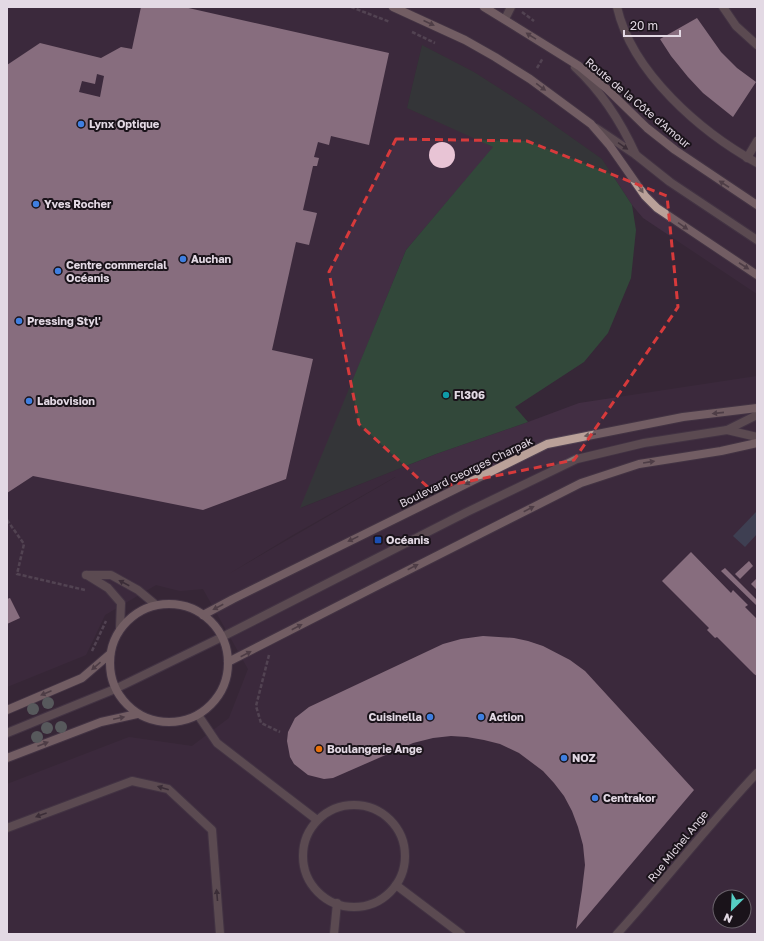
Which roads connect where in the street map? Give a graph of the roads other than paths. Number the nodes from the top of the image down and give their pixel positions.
1 (393, 7) edge
2 (484, 7) edge
3 (511, 7) edge
4 (617, 7) edge
5 (723, 7) edge
6 (505, 19) junction
7 (757, 45) edge
8 (564, 57) junction
9 (591, 124) junction
10 (757, 141) edge
11 (636, 155) junction
12 (747, 158) junction
13 (757, 163) edge
14 (757, 205) edge
15 (757, 240) edge
16 (757, 275) edge
17 (757, 408) edge
18 (757, 415) edge
19 (727, 430) junction
20 (757, 437) edge
21 (757, 443) edge
22 (156, 605) junction
23 (203, 615) junction
24 (120, 628) junction
25 (222, 637) junction
26 (110, 654) junction
27 (228, 662) junction
28 (115, 689) junction
29 (7, 710) edge
30 (137, 714) junction
31 (198, 715) junction
32 (7, 733) edge
33 (7, 758) edge
34 (757, 773) edge
35 (317, 820) junction
36 (7, 828) edge
37 (396, 885) junction
38 (337, 903) junction
39 (220, 934) edge
40 (334, 934) edge
41 (461, 934) edge
42 (617, 934) edge

1 -> 9 main road
2 - 6 main road, Route de la Côte d'Amour
3 - 6 street
4 - 12 street
5 - 7 street
8 -> 6 main road, Route de la Côte d'Amour
8 - 11 street
14 -> 8 main road, Route de la Côte d'Amour
9 -> 11 street
9 -> 16 main road
10 - 12 street
11 - 15 street
12 - 13 street
17 -> 23 main road, Boulevard Georges Charpak
18 - 19 street
19 - 20 street
19 - 25 street
27 -> 21 main road
22 - 23 main road
22 - 24 main road
22 -> 24 street
23 - 25 main road
24 - 26 main road
25 - 27 main road
25 - 28 street
26 - 28 main road
26 -> 29 main road
27 - 31 main road
28 - 30 main road
28 - 32 street
30 - 31 main road
33 -> 30 main road
31 - 35 street
34 - 42 street, Rue Michel Ange
35 - 37 street
35 - 38 street
39 -> 36 street
37 - 38 street
37 - 41 street
38 - 40 street

